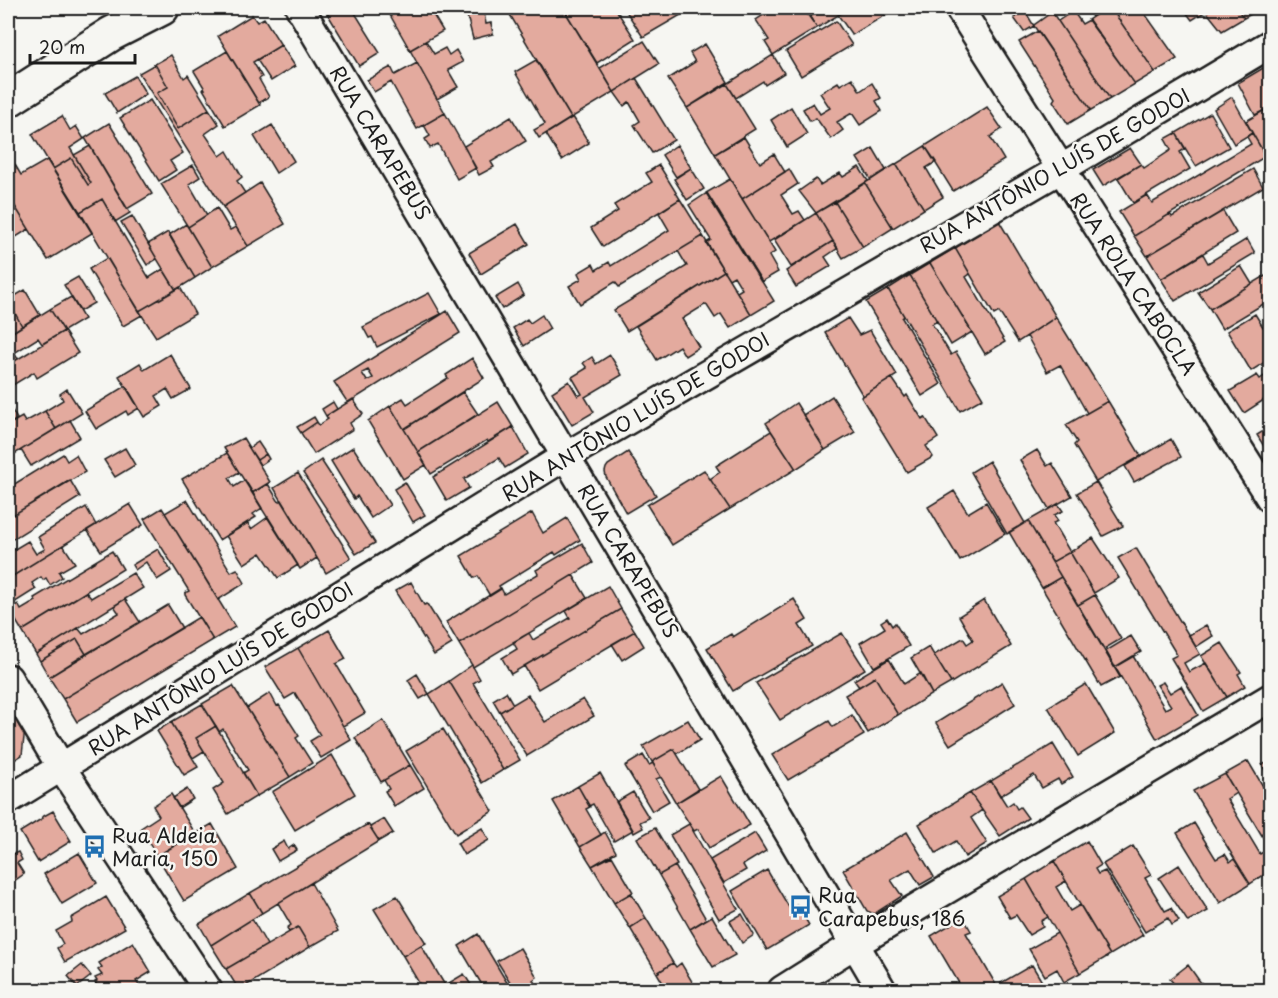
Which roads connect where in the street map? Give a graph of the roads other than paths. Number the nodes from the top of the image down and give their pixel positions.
1 (162, 8) edge
2 (300, 8) edge
3 (958, 8) edge
4 (1270, 44) edge
5 (9, 97) edge
6 (1061, 170) junction
7 (566, 456) junction
8 (1270, 498) edge
9 (8, 678) edge
10 (1270, 698) edge
11 (61, 767) junction
12 (8, 800) edge
13 (855, 944) junction
14 (208, 990) edge
15 (782, 990) edge
16 (882, 990) edge

1 - 5 main road
2 - 7 street, RUA CARAPEBUS
3 - 6 street, RUA ROLA CABOCLA
4 - 6 street, RUA ANTÔNIO LUÍS DE GODOI
6 - 7 street, RUA ANTÔNIO LUÍS DE GODOI
6 - 8 street, RUA ROLA CABOCLA
7 - 11 street, RUA ANTÔNIO LUÍS DE GODOI
7 - 13 street, RUA CARAPEBUS
9 - 11 street
10 - 13 street
11 - 12 street, RUA ANTÔNIO LUÍS DE GODOI
11 - 14 street
13 - 15 street
13 - 16 street, RUA CARAPEBUS

